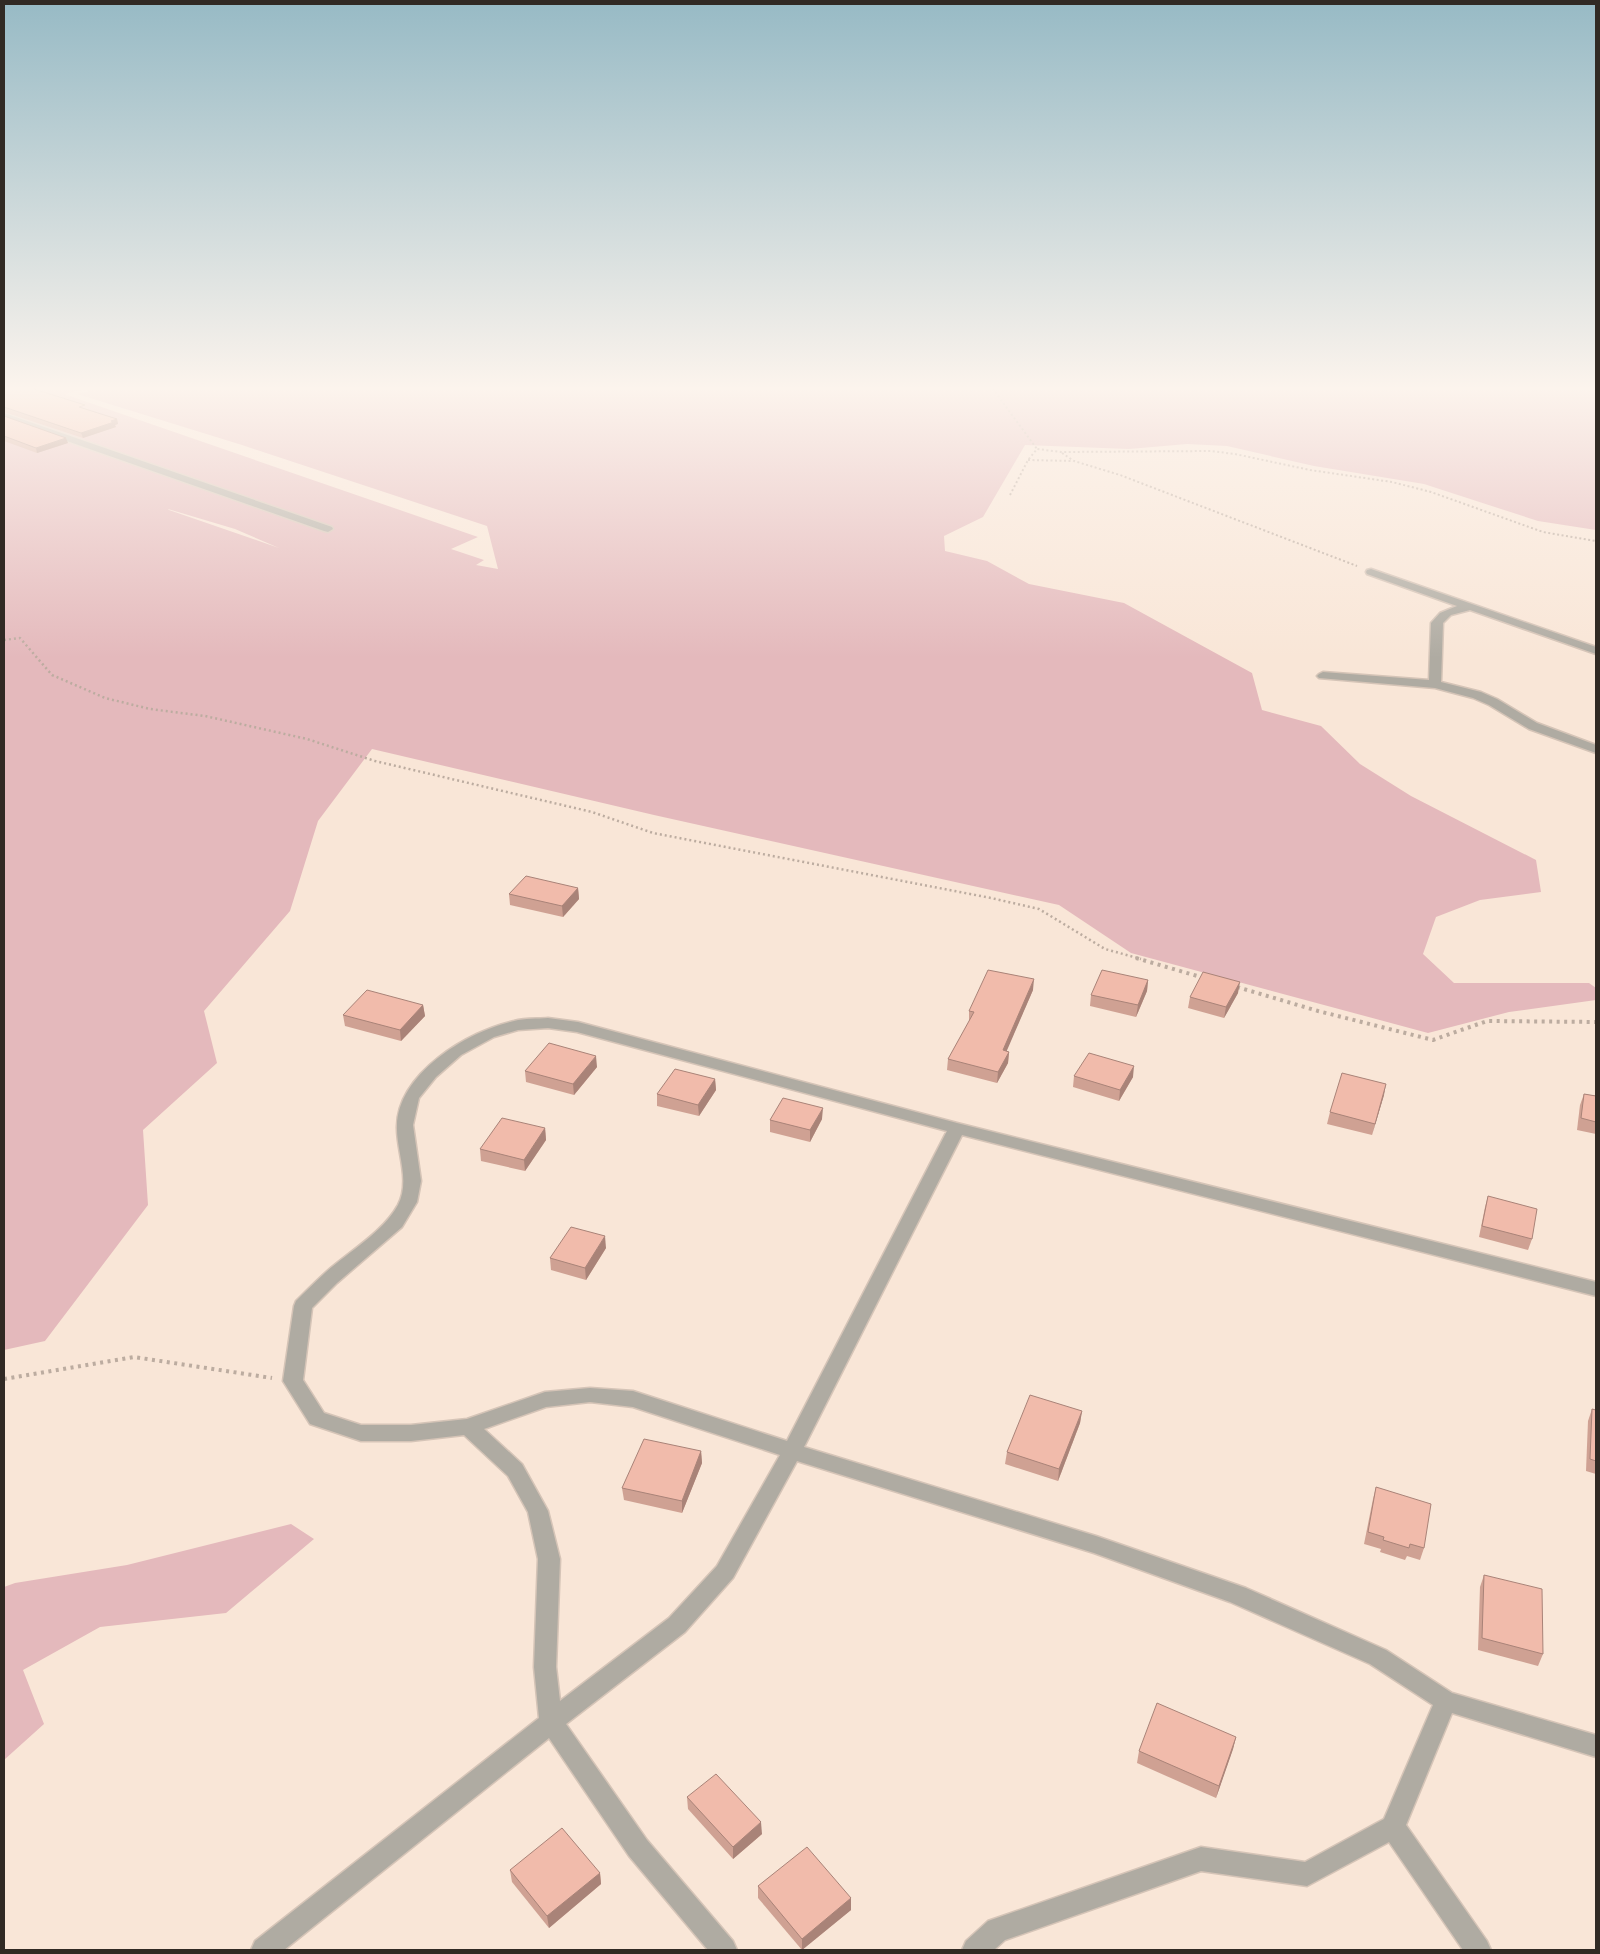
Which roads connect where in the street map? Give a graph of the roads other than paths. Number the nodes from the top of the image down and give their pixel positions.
1 (177, 476) edge
2 (328, 529) dead end
3 (1371, 572) road end
4 (1471, 607) junction
5 (1596, 651) edge
6 (1323, 676) dead end
7 (1435, 684) junction
8 (1596, 749) edge
9 (957, 1128) junction
10 (1596, 1289) edge
11 (468, 1427) junction
12 (792, 1451) junction
13 (1446, 1701) junction
14 (551, 1722) junction
15 (1596, 1746) edge
16 (1393, 1827) junction
17 (264, 1950) edge
18 (724, 1950) edge
19 (975, 1950) edge
20 (1478, 1950) edge

1 - 2 street
3 - 4 street
4 - 5 street
4 - 7 street
6 - 7 street
7 - 8 street
9 - 10 street
9 - 11 street
9 - 12 street
11 - 12 street
11 - 14 street
12 - 13 street
12 - 14 street
13 - 15 street
13 - 16 street
14 - 17 street
14 - 18 street
16 - 19 street
16 - 20 street

